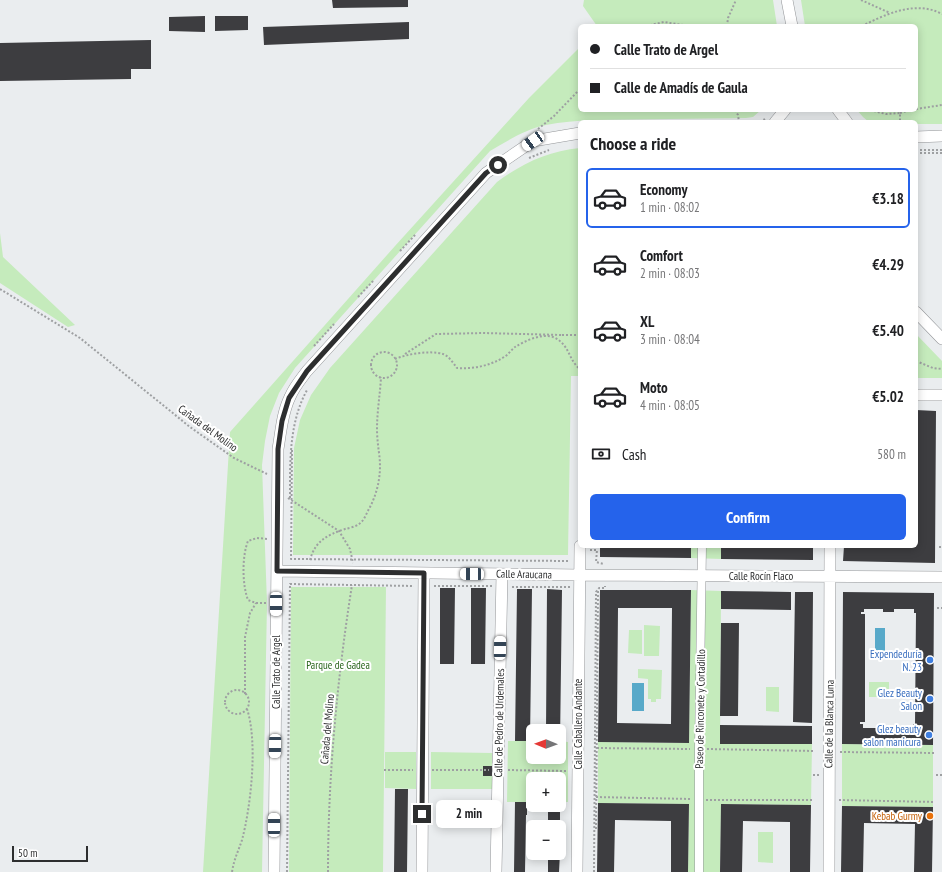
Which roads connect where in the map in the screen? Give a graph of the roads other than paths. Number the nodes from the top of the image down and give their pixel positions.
1 (787, 0) edge
2 (792, 24) edge
3 (783, 112) edge
4 (777, 120) edge
5 (578, 133) edge
6 (942, 136) edge
7 (918, 137) edge
8 (918, 314) edge
9 (942, 338) edge
10 (918, 395) edge
11 (942, 395) edge
12 (702, 548) edge
13 (830, 548) edge
14 (577, 549) edge
15 (277, 571) junction
16 (424, 573) junction
17 (502, 574) junction
18 (580, 575) junction
19 (701, 576) junction
20 (830, 576) junction
21 (942, 577) edge
22 (274, 872) edge
23 (422, 872) edge
24 (496, 872) edge
25 (577, 872) edge
26 (699, 872) edge
27 (829, 872) edge

1 - 2 street
3 - 4 street
5 - 15 street, Calle Trato de Argel
6 - 7 street
8 - 9 street
10 - 11 street
12 - 19 street, Paseo de Rinconete y Cortadillo
13 - 20 street, Calle de la Blanca Luna
14 - 18 street, Calle Caballero Andante
15 - 16 street, Calle Araucana
15 - 22 street, Calle Trato de Argel
16 - 17 street, Calle Araucana
16 - 23 street
17 - 18 street, Calle Araucana
17 - 24 street, Calle de Pedro de Urdemales
18 - 19 street, Calle Rocín Flaco
18 - 25 street, Calle Caballero Andante
19 - 20 street, Calle Rocín Flaco
19 - 26 street, Paseo de Rinconete y Cortadillo
20 - 21 street, Calle Rocín Flaco
20 - 27 street, Calle de la Blanca Luna

